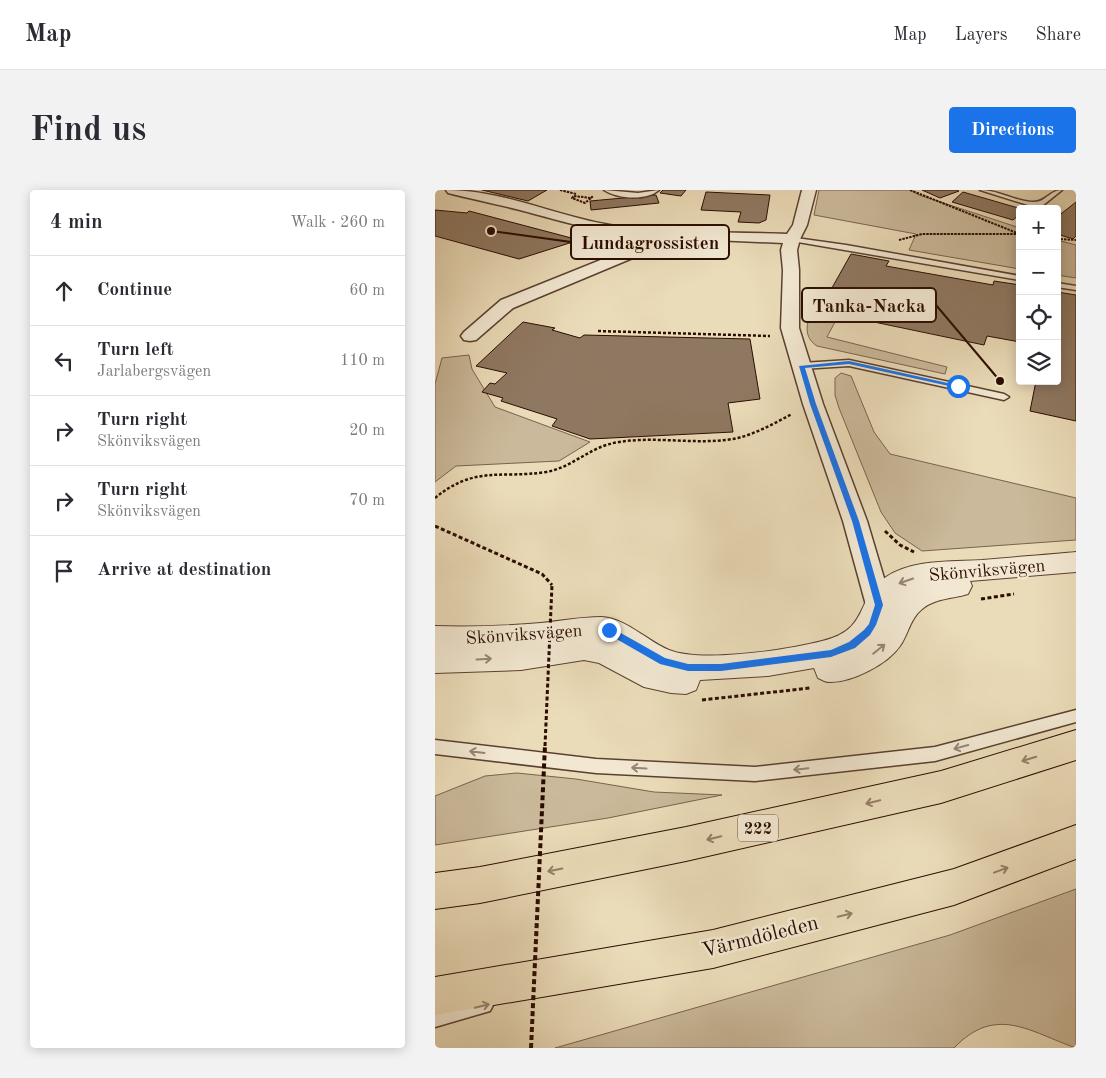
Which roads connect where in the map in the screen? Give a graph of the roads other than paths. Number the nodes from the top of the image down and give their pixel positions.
1 (453, 190) edge
2 (607, 190) edge
3 (655, 190) edge
4 (792, 190) edge
5 (983, 190) edge
6 (1059, 190) edge
7 (808, 192) edge
8 (665, 234) junction
9 (792, 239) junction
10 (1016, 277) edge
11 (1061, 286) edge
12 (1076, 288) edge
13 (470, 336) dead end
14 (802, 366) junction
15 (1005, 396) dead end
16 (1076, 562) edge
17 (1076, 569) edge
18 (879, 605) junction
19 (435, 638) edge
20 (435, 660) edge
21 (1076, 716) edge
22 (1076, 745) edge
23 (435, 747) edge
24 (1076, 842) edge
25 (435, 891) edge
26 (713, 948) junction
27 (435, 996) edge
28 (435, 1018) edge

1 - 8 street
2 - 3 lane
4 - 7 street
5 - 6 lane
7 - 9 street
8 - 9 street
8 - 13 street
9 - 10 lane
9 - 14 street
11 - 12 lane
14 - 15 lane
14 - 18 street
16 -> 18 street, Skönviksvägen
20 -> 17 street, Skönviksvägen
18 - 19 street, Skönviksvägen
21 -> 23 lane
22 -> 25 highway, 222
26 -> 24 highway, Värmdöleden
26 - 27 highway, Värmdöleden
28 -> 26 lane

